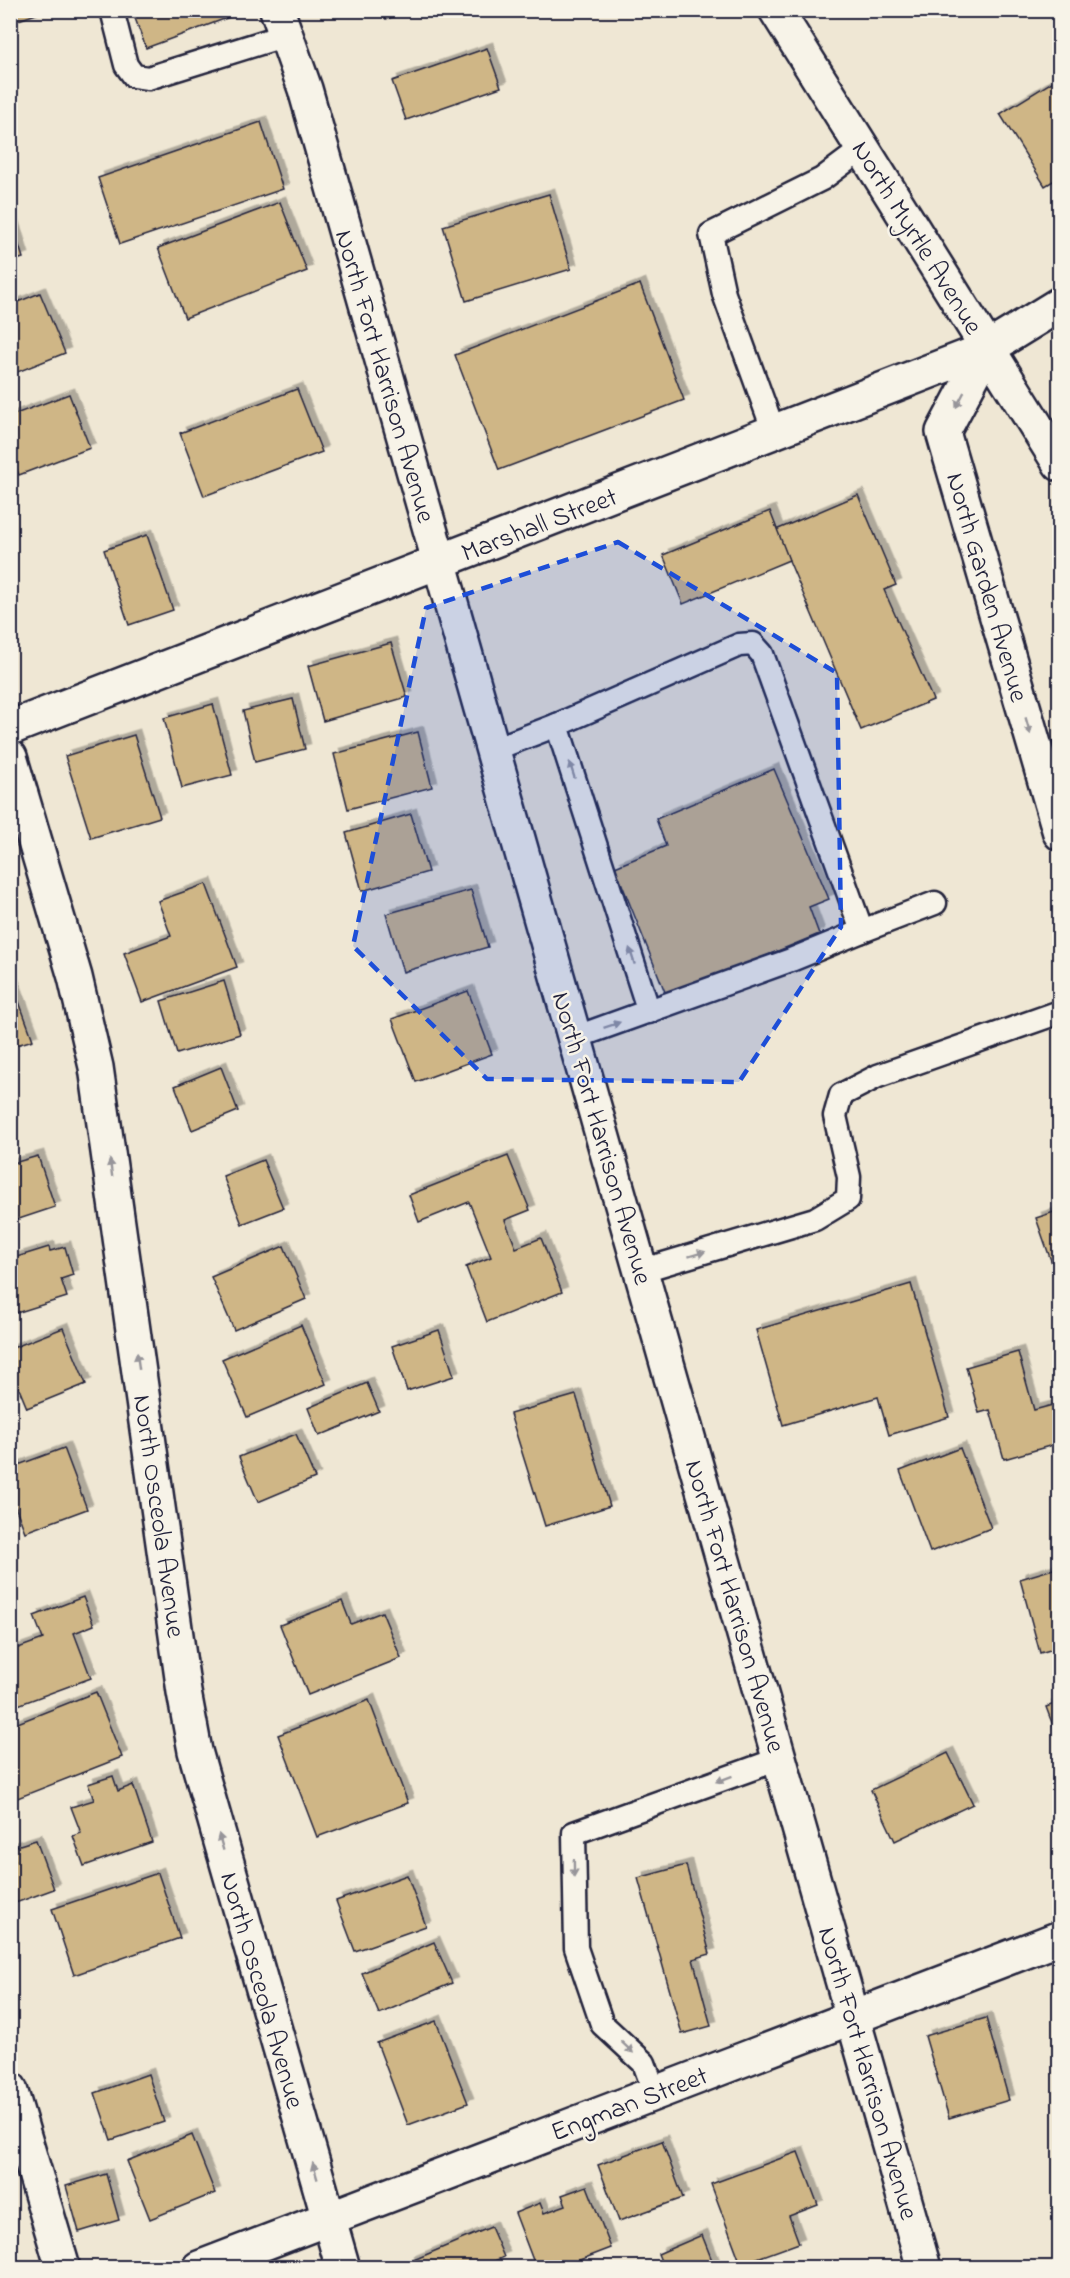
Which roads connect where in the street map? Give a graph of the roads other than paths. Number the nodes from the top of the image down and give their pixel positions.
1 (112, 10) edge
2 (776, 10) edge
3 (281, 23) edge
4 (862, 149) junction
5 (1059, 304) edge
6 (987, 349) junction
7 (774, 432) junction
8 (1059, 464) edge
9 (440, 563) junction
10 (557, 725) junction
11 (10, 728) edge
12 (492, 750) junction
13 (10, 758) edge
14 (1059, 833) edge
15 (936, 903) dead end
16 (862, 931) junction
17 (649, 1012) junction
18 (1059, 1012) edge
19 (574, 1038) junction
20 (640, 1271) junction
21 (779, 1759) junction
22 (1059, 1938) edge
23 (853, 2017) junction
24 (10, 2089) edge
25 (655, 2093) junction
26 (328, 2218) junction
27 (63, 2268) edge
28 (199, 2268) edge
29 (343, 2268) edge
30 (924, 2268) edge

1 - 3 lane
2 - 4 street, North Myrtle Avenue
3 - 9 street, North Fort Harrison Avenue
4 - 6 street, North Myrtle Avenue
4 - 7 lane
5 - 6 street, Marshall Street
6 - 7 street, Marshall Street
6 - 8 street, North Myrtle Avenue
6 -> 14 street, North Garden Avenue
7 - 9 street, Marshall Street
9 - 11 street, Marshall Street
9 - 12 street, North Fort Harrison Avenue
10 - 12 lane
10 - 16 lane
17 -> 10 lane
12 - 19 street, North Fort Harrison Avenue
26 -> 13 street, North Osceola Avenue
15 - 16 lane
16 - 17 lane
19 -> 17 lane
20 -> 18 lane
19 - 20 street, North Fort Harrison Avenue
20 - 21 street, North Fort Harrison Avenue
21 - 23 street, North Fort Harrison Avenue
21 -> 25 lane
22 - 23 street, Engman Street
23 - 25 street, Engman Street
23 - 30 street, North Fort Harrison Avenue
24 - 27 street
25 - 26 street, Engman Street
26 - 28 street, Engman Street
26 - 29 street, North Osceola Avenue

